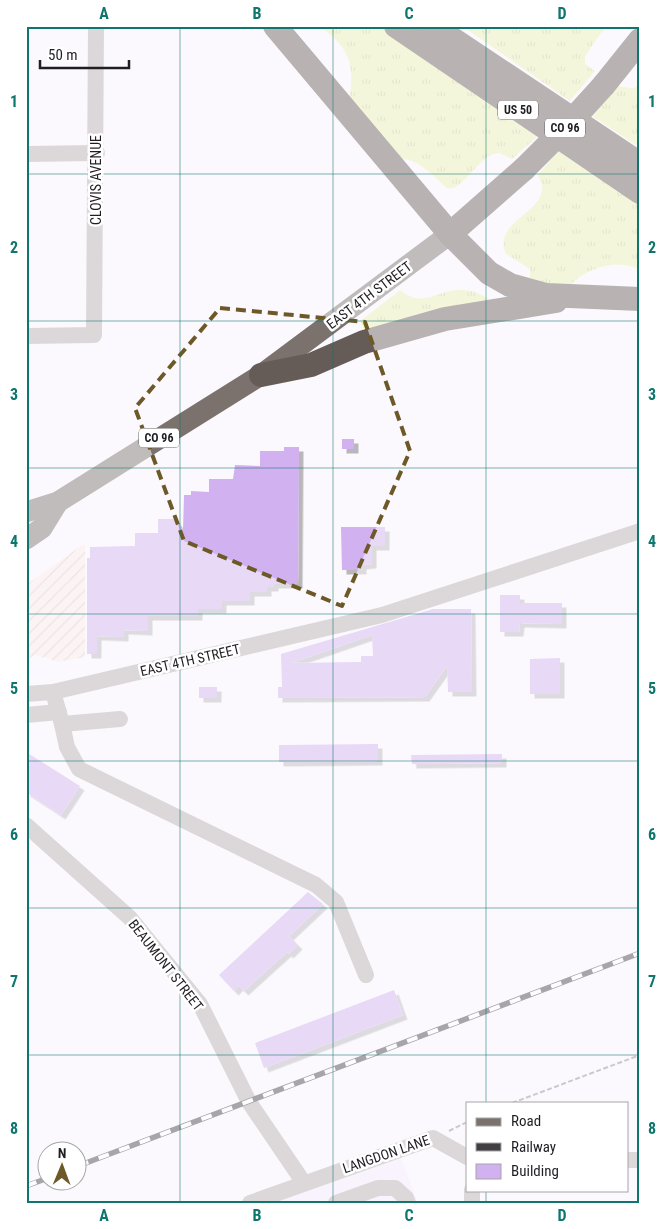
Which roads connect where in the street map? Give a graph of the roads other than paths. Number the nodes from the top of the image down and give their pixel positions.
1 (96, 26) edge
2 (275, 26) edge
3 (396, 26) edge
4 (433, 26) edge
5 (640, 40) edge
6 (97, 153) junction
7 (26, 154) edge
8 (640, 164) edge
9 (640, 192) edge
10 (450, 234) junction
11 (577, 297) junction
12 (640, 299) edge
13 (26, 336) edge
14 (261, 375) junction
15 (58, 502) junction
16 (26, 512) edge
17 (640, 531) edge
18 (26, 539) edge
19 (53, 692) junction
20 (26, 694) edge
21 (26, 715) edge
22 (60, 718) junction
23 (120, 718) dead end
24 (26, 825) edge
25 (366, 975) dead end
26 (466, 1156) edge
27 (304, 1183) junction
28 (250, 1203) edge
29 (336, 1203) edge
30 (408, 1203) edge

1 - 6 street, CLOVIS AVENUE
2 - 10 highway
3 - 9 highway, US 50
4 - 8 highway, US 50
5 - 10 highway, EAST 4TH STREET / CO 96, bridge
6 - 7 street
6 - 13 street, CLOVIS AVENUE
10 - 11 highway
10 - 14 main road, EAST 4TH STREET / CO 96
11 - 12 highway, CO 96
11 - 14 highway, CO 96
14 - 15 main road, EAST 4TH STREET / CO 96
15 - 16 main road, EAST 4TH STREET / CO 96
15 - 18 main road, EAST 4TH STREET / CO 96
17 - 19 street, EAST 4TH STREET
19 - 20 street, EAST 4TH STREET
19 - 22 street
21 - 22 street
22 - 23 street
22 - 25 street
24 - 27 street, BEAUMONT STREET
26 - 27 street, LANGDON LANE
27 - 28 street, LANGDON LANE
29 - 30 street

